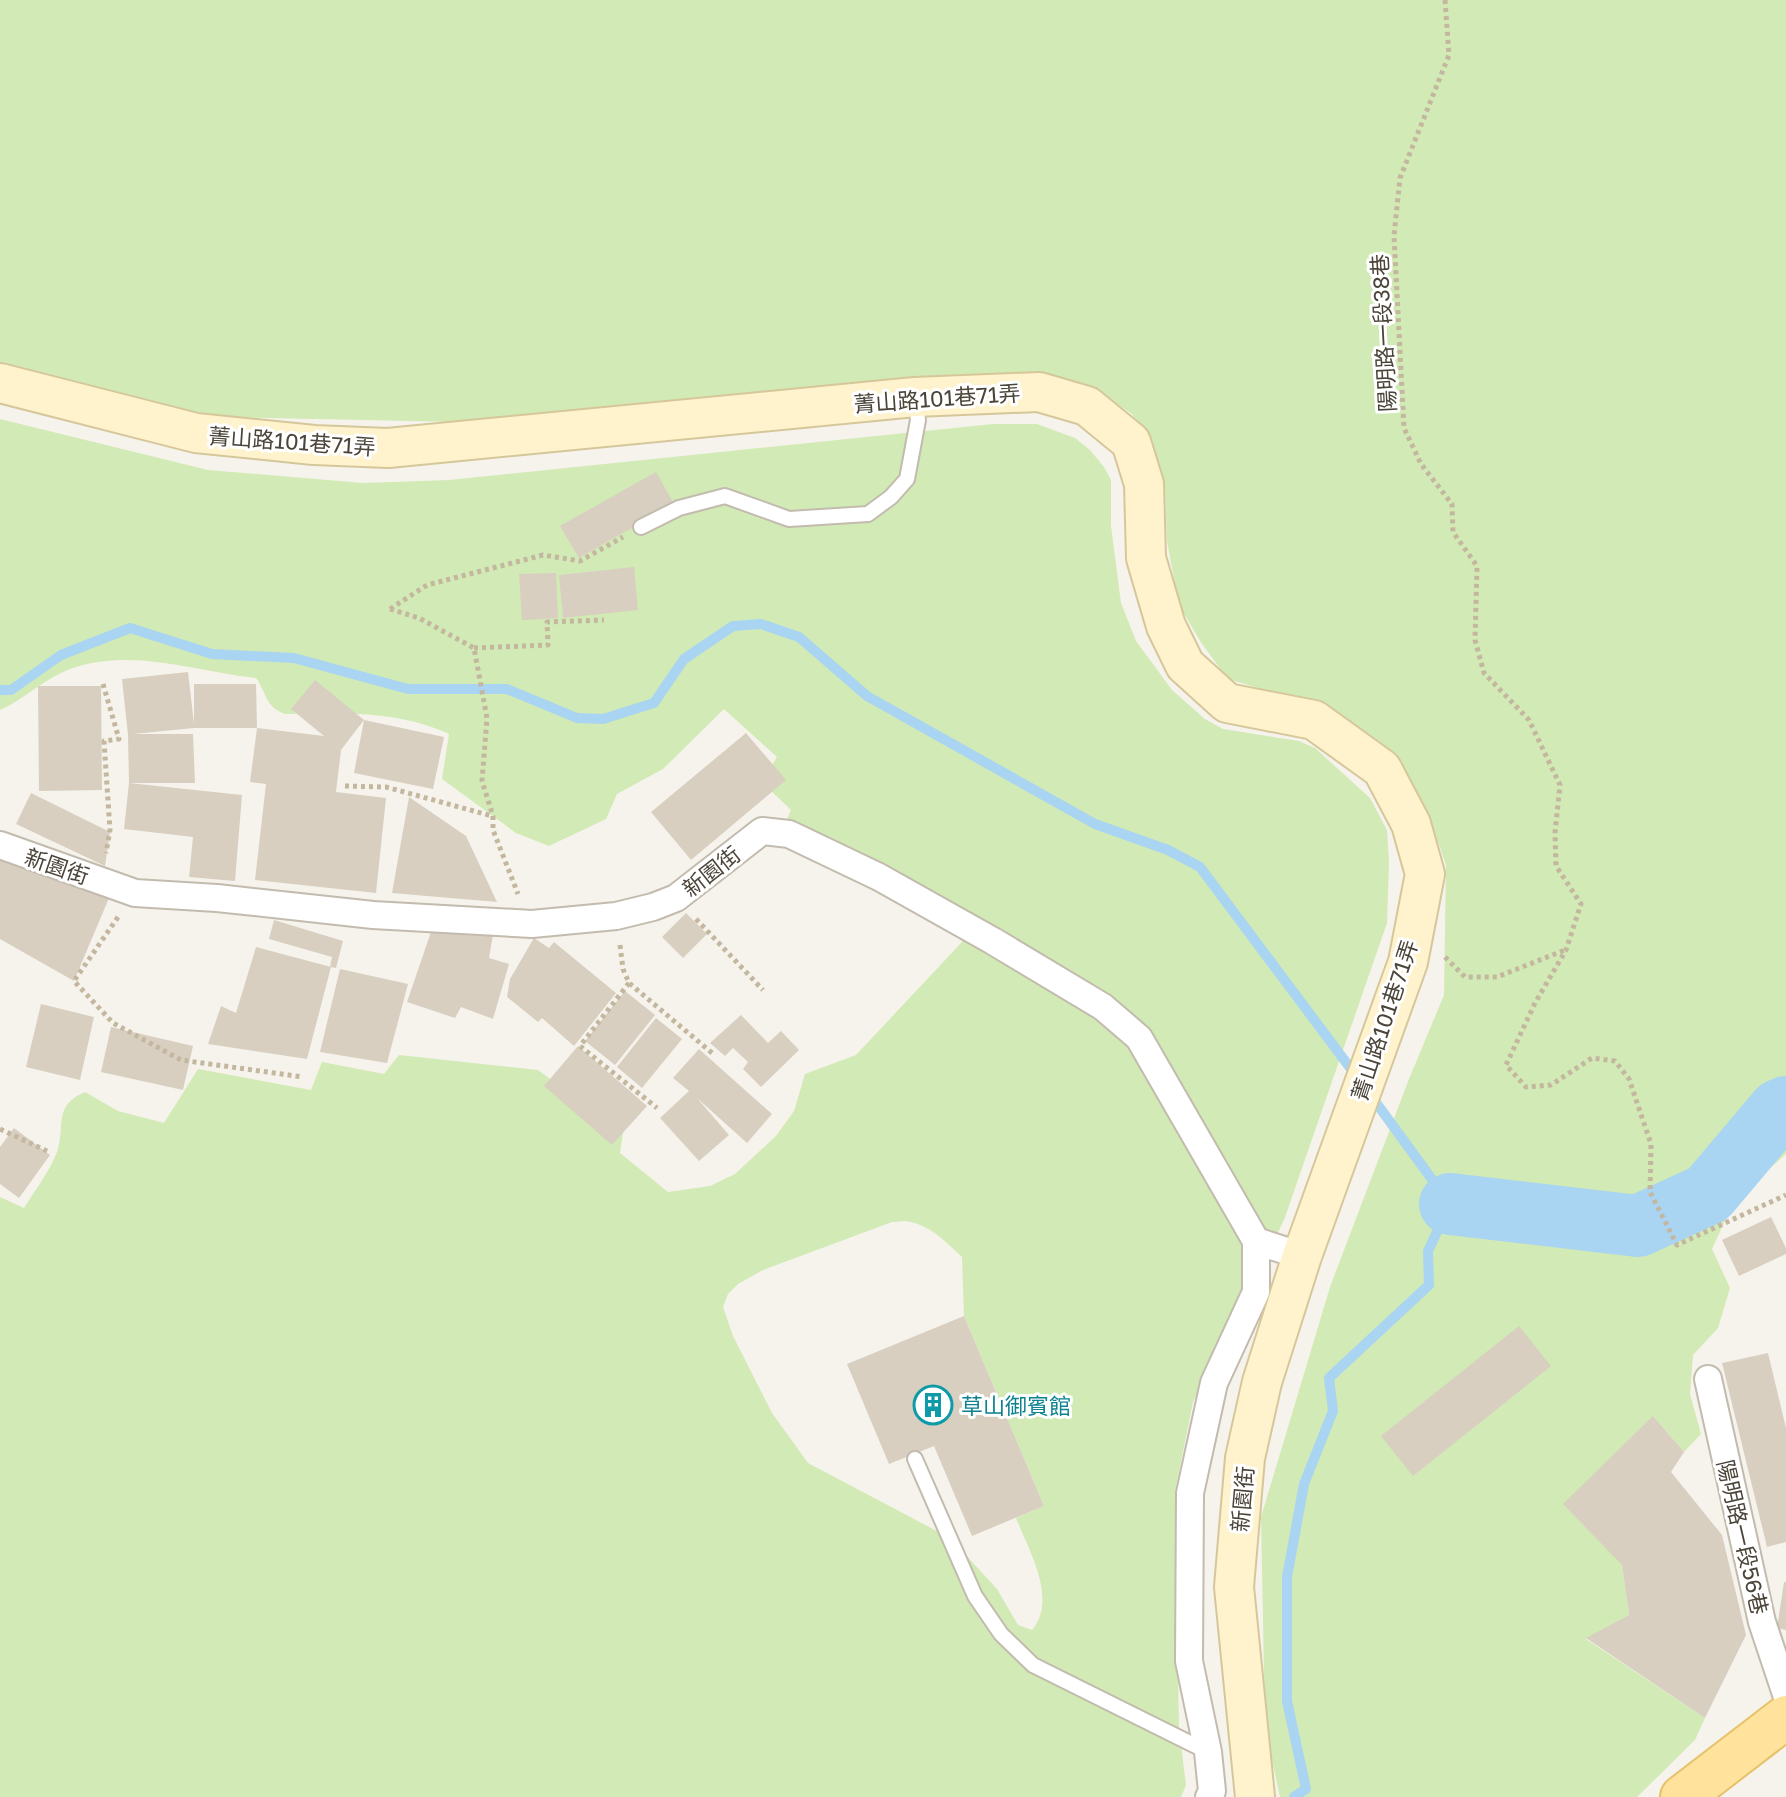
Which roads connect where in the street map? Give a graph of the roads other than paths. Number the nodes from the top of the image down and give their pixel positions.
1 (0, 383) edge
2 (915, 397) junction
3 (641, 527) road end
4 (0, 845) edge
5 (1256, 1241) junction
6 (1302, 1256) junction
7 (1708, 1379) dead end
8 (915, 1459) dead end
9 (1786, 1694) edge
10 (1786, 1717) edge
11 (1208, 1752) junction
12 (1209, 1797) edge
13 (1255, 1797) edge
14 (1682, 1797) edge

1 - 2 street, 菁山路101巷71弄
2 - 3 lane
2 - 6 street, 菁山路101巷71弄
4 - 5 street, 新園街
5 - 6 street
5 - 11 street, 新園街
6 - 13 street, 新園街
7 - 9 street, 陽明路一段56巷
8 - 11 lane
10 - 14 main road
11 - 12 street, 新園街

